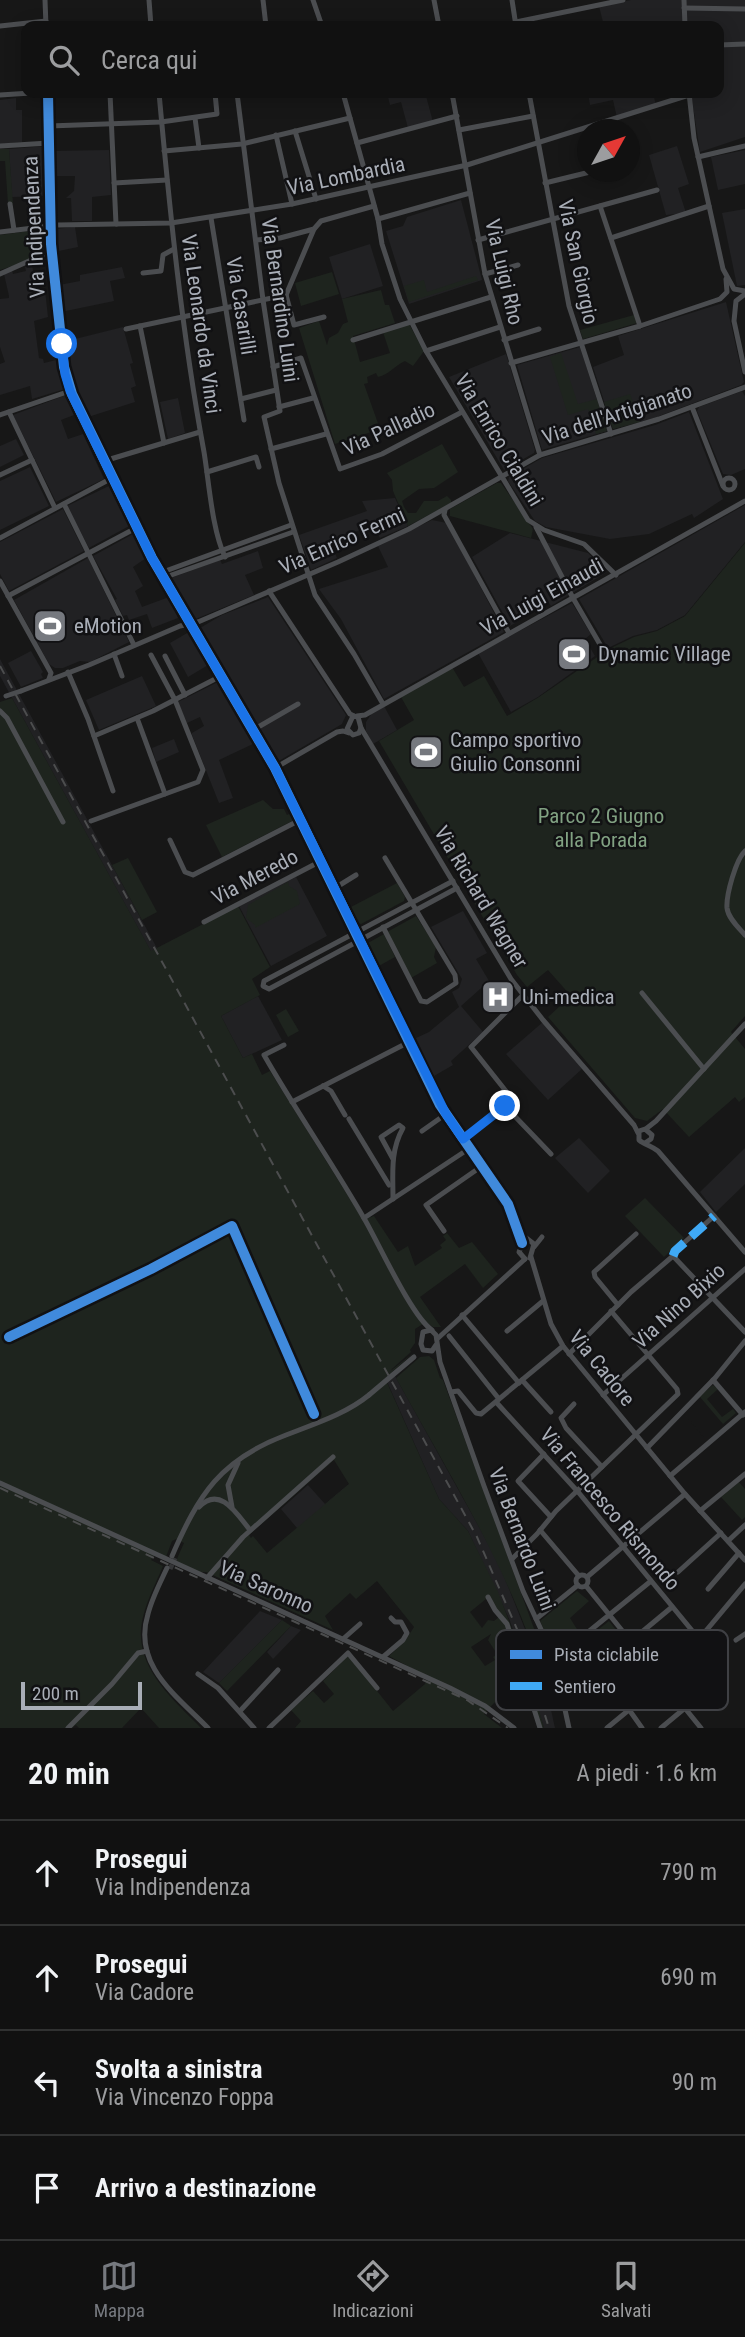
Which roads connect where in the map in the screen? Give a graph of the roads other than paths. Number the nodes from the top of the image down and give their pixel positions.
1 (45, 0) edge
2 (149, 0) edge
3 (263, 0) edge
4 (313, 0) edge
5 (434, 0) edge
6 (512, 0) edge
7 (623, 0) edge
8 (684, 0) edge
9 (684, 8) junction
10 (745, 9) edge
11 (46, 21) edge
12 (151, 21) edge
13 (265, 21) edge
14 (320, 21) edge
15 (438, 21) edge
16 (516, 21) edge
17 (529, 21) edge
18 (685, 21) edge
19 (21, 25) edge
20 (0, 26) edge
21 (745, 44) edge
22 (724, 45) edge
23 (21, 94) edge
24 (0, 95) edge
25 (48, 98) edge
26 (110, 98) edge
27 (159, 98) edge
28 (215, 98) edge
29 (237, 98) edge
30 (344, 98) edge
31 (453, 98) edge
32 (530, 98) edge
33 (677, 98) edge
34 (690, 98) edge
35 (457, 116) junction
36 (533, 116) junction
37 (195, 118) junction
38 (350, 118) junction
39 (161, 122) junction
40 (111, 125) junction
41 (49, 126) junction
42 (460, 130) junction
43 (295, 131) junction
44 (276, 135) junction
45 (49, 143) junction
46 (357, 143) junction
47 (538, 143) junction
48 (242, 144) junction
49 (0, 146) edge
50 (745, 146) edge
51 (199, 148) junction
52 (164, 151) junction
53 (698, 157) junction
54 (467, 165) junction
55 (577, 175) edge
56 (167, 180) junction
57 (114, 183) junction
58 (545, 183) junction
59 (369, 187) junction
60 (657, 190) dead end
61 (470, 193) junction
62 (316, 199) junction
63 (10, 204) dead end
64 (292, 204) junction
65 (374, 206) junction
66 (600, 206) junction
67 (709, 206) junction
68 (252, 211) junction
69 (211, 218) junction
70 (378, 219) junction
71 (552, 219) junction
72 (171, 223) junction
73 (116, 224) junction
74 (51, 226) junction
75 (314, 229) junction
76 (14, 230) junction
77 (0, 232) edge
78 (611, 237) junction
79 (256, 240) junction
80 (478, 240) junction
81 (174, 249) junction
82 (52, 256) junction
83 (518, 265) dead end
84 (143, 273) dead end
85 (0, 274) edge
86 (485, 274) junction
87 (726, 279) junction
88 (735, 290) junction
89 (745, 292) edge
90 (286, 295) junction
91 (491, 297) junction
92 (729, 298) junction
93 (263, 300) junction
94 (225, 307) junction
95 (181, 316) junction
96 (324, 317) dead end
97 (411, 321) junction
98 (140, 326) junction
99 (640, 326) junction
100 (500, 327) junction
101 (126, 329) dead end
102 (538, 329) dead end
103 (353, 340) dead end
104 (504, 340) junction
105 (580, 343) junction
106 (426, 351) junction
107 (511, 363) junction
108 (273, 368) junction
109 (745, 372) edge
110 (745, 387) edge
111 (276, 390) junction
112 (70, 391) junction
113 (313, 398) junction
114 (241, 399) junction
115 (279, 407) junction
116 (692, 407) junction
117 (9, 412) junction
118 (462, 412) junction
119 (0, 415) edge
120 (244, 420) dead end
121 (200, 432) junction
122 (611, 434) junction
123 (326, 435) junction
124 (164, 443) junction
125 (271, 449) junction
126 (540, 455) junction
127 (32, 460) junction
128 (104, 461) junction
129 (259, 467) dead end
130 (207, 472) junction
131 (0, 475) edge
132 (502, 476) junction
133 (719, 477) junction
134 (112, 478) junction
135 (726, 478) junction
136 (723, 486) junction
137 (745, 494) edge
138 (745, 501) edge
139 (64, 504) junction
140 (735, 507) junction
141 (55, 508) junction
142 (445, 510) junction
143 (291, 525) junction
144 (536, 527) junction
145 (136, 528) junction
146 (293, 532) junction
147 (0, 538) edge
148 (89, 553) junction
149 (223, 553) junction
150 (162, 575) junction
151 (309, 575) junction
152 (616, 575) junction
153 (0, 581) edge
154 (270, 592) junction
155 (8, 596) junction
156 (573, 598) junction
157 (190, 624) junction
158 (509, 633) junction
159 (134, 645) junction
160 (606, 653) dead end
161 (114, 654) junction
162 (151, 655) dead end
163 (165, 656) dead end
164 (45, 664) junction
165 (89, 665) junction
166 (68, 672) junction
167 (122, 676) dead end
168 (221, 676) junction
169 (46, 681) junction
170 (185, 695) junction
171 (3, 698) edge
172 (175, 700) junction
173 (298, 704) dead end
174 (383, 704) junction
175 (0, 711) edge
176 (365, 715) junction
177 (355, 716) junction
178 (137, 718) junction
179 (360, 727) junction
180 (253, 730) junction
181 (351, 734) junction
182 (94, 736) junction
183 (367, 741) junction
184 (275, 768) junction
185 (113, 791) dead end
186 (165, 794) junction
187 (300, 820) junction
188 (91, 821) dead end
189 (63, 822) dead end
190 (170, 841) dead end
191 (743, 851) edge
192 (385, 858) dead end
193 (321, 861) junction
194 (356, 875) dead end
195 (453, 881) junction
196 (335, 888) junction
197 (457, 888) junction
198 (412, 903) junction
199 (416, 909) junction
200 (204, 922) dead end
201 (383, 927) junction
202 (356, 932) junction
203 (745, 935) edge
204 (359, 940) junction
205 (642, 993) dead end
206 (523, 995) junction
207 (745, 1024) edge
208 (409, 1042) junction
209 (284, 1045) dead end
210 (704, 1069) junction
211 (323, 1086) junction
212 (292, 1102) junction
213 (505, 1106) junction
214 (446, 1114) junction
215 (656, 1121) junction
216 (422, 1131) dead end
217 (642, 1136) junction
218 (652, 1136) junction
219 (463, 1139) junction
220 (470, 1148) junction
221 (658, 1151) junction
222 (551, 1154) dead end
223 (393, 1159) junction
224 (481, 1166) junction
225 (391, 1182) junction
226 (393, 1199) junction
227 (714, 1216) junction
228 (364, 1218) junction
229 (444, 1231) dead end
230 (636, 1234) dead end
231 (526, 1241) junction
232 (534, 1247) junction
233 (745, 1252) edge
234 (673, 1256) junction
235 (525, 1257) junction
236 (745, 1269) edge
237 (713, 1297) junction
238 (543, 1301) junction
239 (618, 1305) junction
240 (611, 1311) junction
241 (416, 1313) junction
242 (462, 1315) junction
243 (451, 1325) junction
244 (432, 1330) junction
245 (507, 1331) dead end
246 (745, 1332) edge
247 (449, 1336) dead end
248 (421, 1339) junction
249 (745, 1342) edge
250 (436, 1343) junction
251 (563, 1346) junction
252 (427, 1352) junction
253 (569, 1354) junction
254 (648, 1355) junction
255 (414, 1357) junction
256 (440, 1362) junction
257 (713, 1380) junction
258 (521, 1381) junction
259 (451, 1392) junction
260 (603, 1395) junction
261 (497, 1400) junction
262 (574, 1404) dead end
263 (551, 1412) dead end
264 (744, 1414) edge
265 (302, 1429) junction
266 (636, 1434) junction
267 (647, 1448) junction
268 (544, 1454) junction
269 (333, 1457) dead end
270 (238, 1463) junction
271 (601, 1467) junction
272 (670, 1476) junction
273 (742, 1476) edge
274 (0, 1483) edge
275 (745, 1484) edge
276 (577, 1490) junction
277 (685, 1494) junction
278 (199, 1507) junction
279 (234, 1510) junction
280 (700, 1511) junction
281 (551, 1517) junction
282 (745, 1525) edge
283 (250, 1530) junction
284 (540, 1530) junction
285 (720, 1533) junction
286 (728, 1541) junction
287 (623, 1546) junction
288 (739, 1553) junction
289 (512, 1559) junction
290 (745, 1560) edge
291 (678, 1572) dead end
292 (579, 1576) junction
293 (587, 1577) junction
294 (207, 1578) junction
295 (651, 1581) junction
296 (745, 1584) edge
297 (578, 1585) junction
298 (586, 1586) junction
299 (708, 1589) dead end
300 (488, 1597) dead end
301 (672, 1607) junction
302 (609, 1614) junction
303 (391, 1618) dead end
304 (536, 1619) junction
305 (360, 1624) dead end
306 (509, 1630) edge
307 (541, 1630) edge
308 (590, 1630) edge
309 (622, 1630) edge
310 (644, 1630) edge
311 (691, 1630) edge
312 (707, 1630) edge
313 (745, 1634) edge
314 (343, 1639) junction
315 (736, 1640) dead end
316 (147, 1651) junction
317 (383, 1657) junction
318 (278, 1670) dead end
319 (198, 1674) dead end
320 (377, 1688) dead end
321 (534, 1710) edge
322 (565, 1710) edge
323 (628, 1710) edge
324 (630, 1710) edge
325 (683, 1710) edge
326 (687, 1710) edge
327 (240, 1711) junction
328 (193, 1712) junction
329 (68, 1728) edge
330 (208, 1728) edge
331 (254, 1728) edge
332 (269, 1728) edge
333 (514, 1728) edge
334 (540, 1728) edge
335 (569, 1728) edge
336 (607, 1728) edge
337 (642, 1728) edge
338 (661, 1728) edge
339 (701, 1728) edge

1 - 11 street
2 - 12 street
3 - 13 street
4 - 14 street
5 - 15 street
6 - 16 street
7 - 17 street
8 - 9 street
9 - 10 street
9 - 18 street
19 - 20 street
21 - 22 street
23 - 24 street
25 - 41 street, Via Indipendenza
26 - 40 street
27 - 39 street, Via Leonardo da Vinci
28 - 37 street
29 - 48 street, Via Bernardino Luini
30 - 38 street, Via Enrico Cialdini
31 - 35 street, Via Luigi Rho
32 - 36 street, Via San Giorgio
33 - 47 street, Via Lombardia
34 - 53 street
35 - 42 street, Via Luigi Rho
35 - 46 street
36 - 42 street
36 - 47 street, Via San Giorgio
37 - 39 street
37 - 51 street
38 - 43 street
38 - 46 street, Via Enrico Cialdini
39 - 40 street
39 - 52 street, Via Leonardo da Vinci
40 - 41 street
40 - 57 street
41 - 45 street, Via Indipendenza
42 - 54 street, Via Luigi Rho
43 - 44 street
43 - 62 street
44 - 48 street
44 - 64 street
45 - 49 street
45 - 74 street, Via Indipendenza
46 - 59 street, Via Enrico Cialdini
47 - 54 street, Via Lombardia
47 - 58 street, Via San Giorgio
48 - 51 street
48 - 68 street, Via Bernardino Luini
50 - 53 street
51 - 52 street
52 - 56 street, Via Leonardo da Vinci
53 - 67 street
54 - 59 street, Via Lombardia
54 - 61 street, Via Luigi Rho
55 - 58 street
56 - 57 street
56 - 72 street, Via Leonardo da Vinci
57 - 73 street
58 - 71 street, Via San Giorgio
59 - 62 street, Via Lombardia
59 - 65 street, Via Enrico Cialdini
60 - 66 street
61 - 70 street
61 - 80 street, Via Luigi Rho
62 - 64 street, Via Lombardia
63 - 76 street
64 - 68 street, Via Lombardia
65 - 70 street, Via Enrico Cialdini
65 - 75 street
66 - 71 street
66 - 78 street
67 - 78 street
67 - 87 street
68 - 69 street, Via Lombardia
68 - 79 street, Via Bernardino Luini
69 - 72 street, Via Lombardia
69 - 94 street, Via Casarilli
70 - 97 street, Via Enrico Cialdini
71 - 80 street
71 - 105 street, Via San Giorgio
72 - 73 street, Via Lombardia
72 - 81 street, Via Leonardo da Vinci
73 - 74 street, Via Lombardia
74 - 76 street, Via Lombardia
74 - 82 street, Via Indipendenza
75 - 79 street
75 - 90 street
76 - 77 street, Via Lombardia
78 - 99 street
79 - 93 street, Via Bernardino Luini
80 - 86 street, Via Luigi Rho
81 - 84 street
81 - 95 street, Via Leonardo da Vinci
82 - 85 street
82 - 112 street, Via Indipendenza
83 - 86 street
86 - 91 street, Via Luigi Rho
87 - 88 street
87 - 92 street
88 - 89 street
88 - 92 street
89 - 92 street
90 - 93 street
90 - 96 street
91 - 97 street
91 - 100 street, Via Luigi Rho
92 - 99 street
92 - 109 street
93 - 94 street
93 - 108 street, Via Bernardino Luini
94 - 95 street
94 - 114 street, Via Casarilli
95 - 98 street
95 - 121 street, Via Leonardo da Vinci
97 - 103 street
97 - 106 street, Via Enrico Cialdini
98 - 101 street
98 - 124 street
99 - 105 street
100 - 104 street, Via Luigi Rho
100 - 106 street
102 - 104 street
104 - 107 street, Via Luigi Rho
105 - 107 street
105 - 122 street, Via San Giorgio
106 - 118 street, Via Enrico Cialdini
107 - 126 street, Via Luigi Rho
108 - 111 street, Via Bernardino Luini
108 - 113 street
110 - 116 street, Via dell'Artigianato
111 - 114 street
111 - 115 street, Via Bernardino Luini
112 - 117 street
112 - 128 street, Via Indipendenza
113 - 115 street
113 - 123 street
114 - 120 street, Via Casarilli
115 - 125 street, Via Bernardino Luini
116 - 122 street, Via dell'Artigianato
116 - 133 street
117 - 119 street
117 - 127 street
118 - 123 street, Via Palladio
118 - 132 street, Via Enrico Cialdini
121 - 124 street
121 - 130 street, Via Leonardo da Vinci
122 - 126 street, Via dell'Artigianato
123 - 125 street, Via Palladio
124 - 128 street
125 - 143 street
126 - 132 street, Via dell'Artigianato
127 - 131 street
127 - 141 street
128 - 134 street, Via Indipendenza
129 - 130 street
130 - 149 street, Via Leonardo da Vinci
132 - 142 street, Via Enrico Fermi
132 - 144 street, Via Enrico Cialdini
133 - 135 street
133 - 136 street
134 - 139 street
134 - 145 street, Via Indipendenza
135 - 136 street
135 - 136 street
137 - 140 street, Via Luigi Einaudi
138 - 140 street, Via Luigi Einaudi
139 - 141 street
139 - 148 street
140 - 152 street, Via Luigi Einaudi
141 - 147 street
142 - 151 street, Via Enrico Fermi
142 - 158 street
143 - 146 street
143 - 149 street
144 - 152 street, Via Enrico Cialdini
144 - 156 street
145 - 148 street
145 - 150 street, Via Indipendenza
146 - 149 street
146 - 151 street
148 - 155 street
148 - 159 street
149 - 150 street
150 - 157 street, Via Indipendenza
151 - 154 street, Via Enrico Fermi
151 - 174 street
152 - 156 street, Via Luigi Einaudi
153 - 155 street
154 - 157 street, Via Enrico Fermi
154 - 177 street
155 - 164 street
156 - 158 street, Via Luigi Einaudi
156 - 160 street
157 - 159 street, Via Enrico Fermi
157 - 168 street, Via Indipendenza
158 - 174 street, Via Luigi Einaudi
159 - 161 street, Via Enrico Fermi
161 - 165 street, Via Enrico Fermi
161 - 167 street
162 - 172 street
163 - 170 street
164 - 165 street
164 - 169 street
165 - 166 street
166 - 169 street
166 - 182 street
168 - 170 street
168 - 180 street, Via Indipendenza
169 - 171 street, bridge
170 - 172 street
172 - 178 street
172 - 186 street
173 - 180 street
174 - 176 street, Via Luigi Einaudi
175 - 189 street
176 - 177 street, Via Luigi Einaudi
176 - 179 street
177 - 179 street, Via Richard Wagner
177 - 181 street
178 - 182 street
178 - 186 street
179 - 181 street
179 - 183 street, Via Richard Wagner
180 - 184 street, Via Indipendenza
181 - 183 street
181 - 184 street
182 - 185 street
183 - 195 street, Via Richard Wagner
184 - 187 street
186 - 188 street
187 - 190 street
187 - 193 street
191 - 203 street
192 - 198 street
193 - 196 street
193 - 200 street, Via Meredo
194 - 196 street
195 - 197 street, Via Richard Wagner
195 - 198 street
196 - 202 street
197 - 199 street
197 - 206 street, Via Richard Wagner
198 - 199 street
198 - 202 street
199 - 201 street
199 - 201 street
201 - 204 street
202 - 204 street
202 - 204 street
204 - 208 street
205 - 210 street
206 - 213 street
206 - 217 street, Via Richard Wagner
207 - 210 street
208 - 211 street
208 - 214 street
209 - 212 street
210 - 215 street
211 - 212 street
211 - 225 street
212 - 228 street
213 - 219 street
213 - 222 street
214 - 216 street
214 - 219 street
215 - 217 street
215 - 218 street
217 - 218 street
217 - 218 street
217 - 221 street, Via Richard Wagner
218 - 221 street, Via Richard Wagner
219 - 220 street
220 - 224 street
220 - 226 street
221 - 227 street, Via Richard Wagner
223 - 223 street
223 - 225 street
224 - 229 street
224 - 231 street
225 - 226 street
226 - 228 street
227 - 233 street, Via Richard Wagner
227 - 234 street
228 - 241 street
230 - 239 street
231 - 232 street
231 - 232 street
231 - 235 street
232 - 235 street
234 - 237 street
234 - 239 street
235 - 238 street, Via Cadore
235 - 242 street
236 - 237 street, Via Nino Bixio
237 - 246 street
237 - 254 street, Via Nino Bixio
238 - 245 street
238 - 251 street, Via Cadore
239 - 240 street
240 - 253 street
240 - 254 street
241 - 244 street
241 - 248 street
242 - 243 street
242 - 258 street
243 - 244 street
243 - 250 street
244 - 248 street
244 - 250 street
247 - 261 street, Via Francesco Rismondo
248 - 252 street
248 - 255 street
249 - 257 street
250 - 252 street
250 - 256 street, Via Bernardo Luini
251 - 253 street, Via Cadore
251 - 258 street
252 - 255 street
252 - 256 street
253 - 260 street, Via Cadore
254 - 260 street, Via Nino Bixio
254 - 266 street
255 - 265 street, bridge
256 - 259 street, Via Bernardo Luini
257 - 264 street
257 - 267 street
258 - 261 street
258 - 263 street
259 - 261 street
259 - 289 street, Via Bernardo Luini
260 - 266 street, Via Cadore
261 - 268 street, Via Francesco Rismondo
262 - 271 street
264 - 272 street
265 - 270 street
265 - 278 street
266 - 267 street, Via Cadore
266 - 271 street
267 - 272 street, Via Cadore
268 - 276 street, Via Francesco Rismondo
268 - 281 street
269 - 283 street
270 - 278 street
270 - 279 street
271 - 276 street
272 - 277 street, Via Cadore
273 - 275 street
273 - 280 street
274 - 294 street, Via Saronno
276 - 281 street
276 - 287 street, Via Francesco Rismondo
277 - 280 street, Via Cadore
277 - 287 street
278 - 279 street
279 - 283 street
280 - 285 street, Via Cadore
281 - 284 street
282 - 286 street
283 - 294 street
284 - 289 street
284 - 292 street
285 - 286 street, Via Cadore
285 - 291 street
286 - 288 street, Via Cadore
287 - 293 street
287 - 295 street, Via Francesco Rismondo
288 - 290 street, Via Cadore
288 - 299 street
289 - 304 street, Via Bernardo Luini
292 - 293 street
292 - 297 street
293 - 298 street
294 - 314 street, Via Saronno
295 - 301 street, Via Francesco Rismondo
295 - 302 street
296 - 312 street
297 - 298 street
297 - 304 street
298 - 302 street
300 - 306 street
301 - 310 street
301 - 311 street, Via Francesco Rismondo
302 - 308 street
302 - 309 street
303 - 317 street
304 - 307 street, Via Bernardo Luini
305 - 314 street
313 - 315 street
314 - 317 street, Via Saronno
316 - 328 street
316 - 328 street
316 - 329 street
317 - 333 street, Via Saronno
318 - 327 street
319 - 327 street
320 - 332 street
321 - 334 street
322 - 335 street, Via Bernardo Luini
323 - 336 street
324 - 337 street
325 - 338 street
326 - 339 street
327 - 331 street
328 - 330 street

